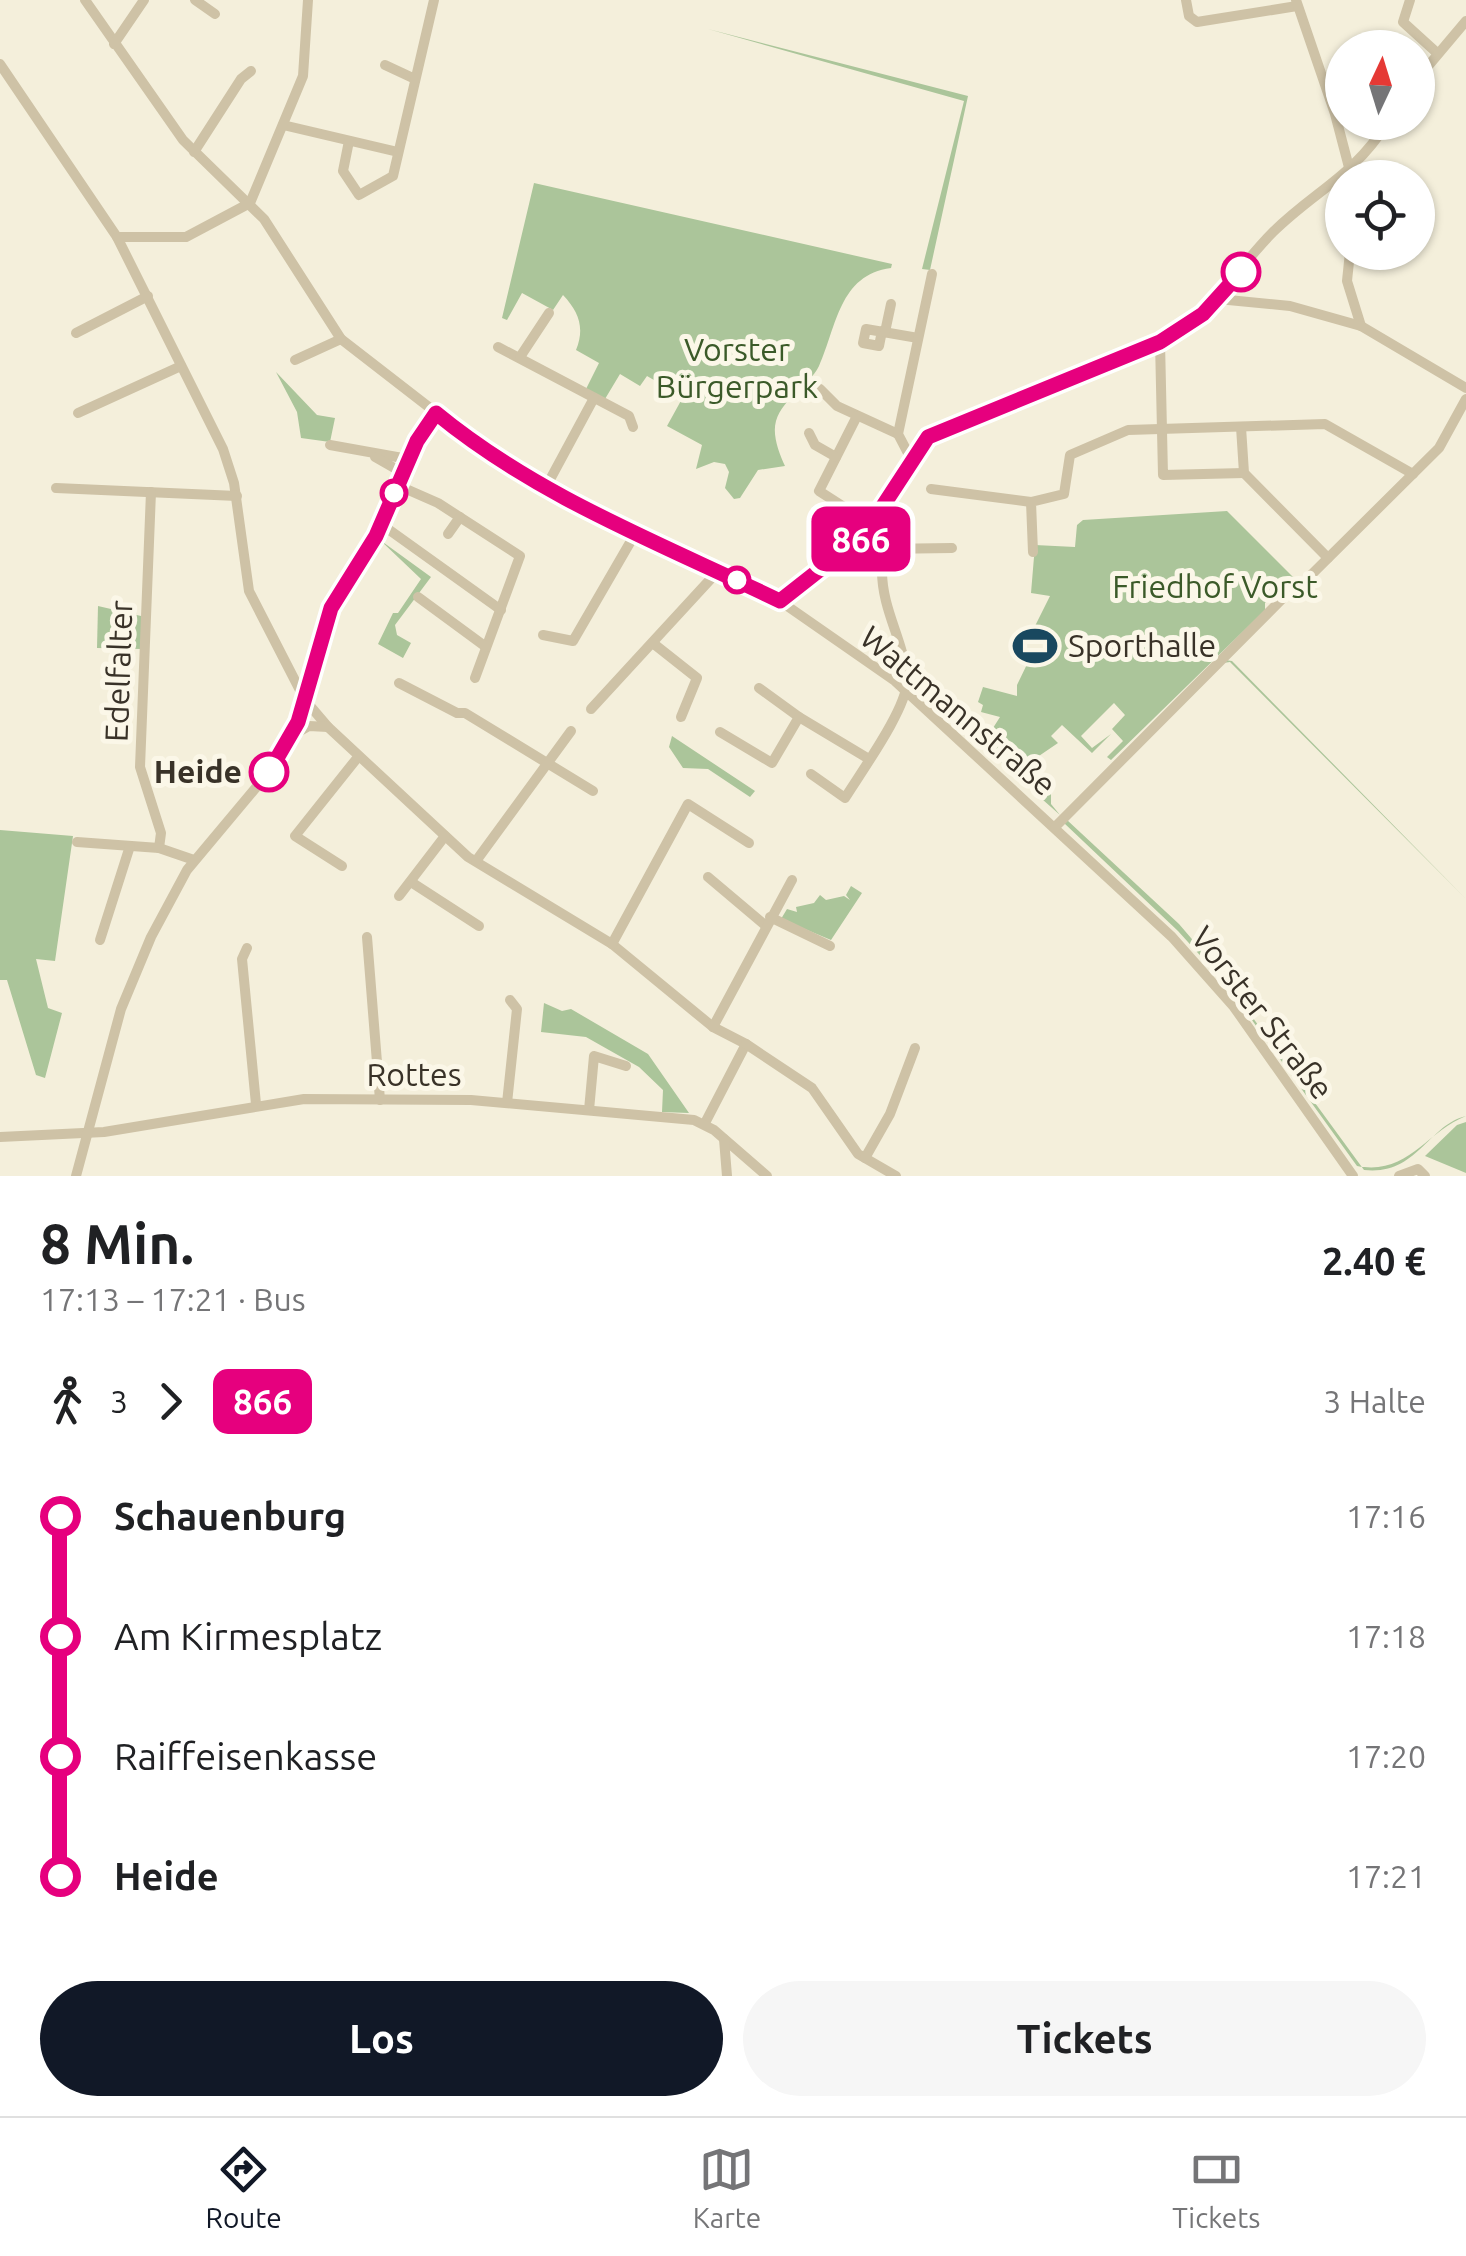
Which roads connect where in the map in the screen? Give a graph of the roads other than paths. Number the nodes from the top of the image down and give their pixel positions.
1 (85, 0) edge
2 (144, 0) edge
3 (195, 0) edge
4 (308, 0) edge
5 (434, 0) edge
6 (1186, 0) edge
7 (1259, 0) edge
8 (1410, 0) edge
9 (1296, 3) edge
10 (1264, 13) junction
11 (215, 14) dead end
12 (1466, 21) edge
13 (114, 44) junction
14 (1436, 52) joint
15 (0, 64) edge
16 (385, 65) dead end
17 (251, 71) dead end
18 (415, 80) junction
19 (283, 125) junction
20 (350, 140) junction
21 (194, 152) junction
22 (398, 152) junction
23 (1346, 160) edge
24 (1325, 193) edge
25 (250, 203) junction
26 (116, 237) junction
27 (1348, 270) edge
28 (932, 274) dead end
29 (148, 296) junction
30 (1218, 299) junction
31 (890, 304) dead end
32 (549, 313) dead end
33 (1362, 326) junction
34 (76, 333) dead end
35 (918, 338) junction
36 (341, 339) junction
37 (1160, 342) junction
38 (498, 347) dead end
39 (520, 357) junction
40 (295, 360) dead end
41 (181, 366) junction
42 (820, 388) dead end
43 (1466, 388) edge
44 (594, 398) junction
45 (1466, 399) edge
46 (78, 413) dead end
47 (436, 413) junction
48 (857, 416) junction
49 (1242, 426) junction
50 (632, 427) dead end
51 (1163, 428) junction
52 (809, 433) dead end
53 (898, 434) junction
54 (330, 445) dead end
55 (366, 451) junction
56 (836, 457) junction
57 (910, 457) junction
58 (408, 459) junction
59 (403, 472) junction
60 (1244, 473) junction
61 (1413, 474) junction
62 (397, 485) junction
63 (546, 487) junction
64 (56, 488) dead end
65 (930, 489) dead end
66 (151, 492) junction
67 (236, 496) junction
68 (1031, 502) junction
69 (460, 517) junction
70 (382, 524) junction
71 (872, 524) junction
72 (448, 534) dead end
73 (635, 534) junction
74 (952, 548) dead end
75 (1033, 552) dead end
76 (1328, 558) junction
77 (718, 571) junction
78 (882, 571) dead end
79 (1308, 578) dead end
80 (1285, 596) dead end
81 (418, 597) dead end
82 (780, 601) junction
83 (502, 610) junction
84 (544, 635) dead end
85 (654, 644) junction
86 (486, 647) junction
87 (314, 660) junction
88 (288, 664) junction
89 (475, 678) dead end
90 (399, 683) dead end
91 (759, 688) dead end
92 (907, 691) junction
93 (306, 700) junction
94 (591, 709) dead end
95 (681, 716) dead end
96 (799, 718) junction
97 (328, 727) junction
98 (571, 731) dead end
99 (720, 732) dead end
100 (292, 736) junction
101 (358, 758) junction
102 (869, 758) junction
103 (546, 765) junction
104 (811, 774) dead end
105 (593, 791) dead end
106 (1055, 827) junction
107 (445, 836) junction
108 (77, 842) dead end
109 (749, 843) dead end
110 (130, 846) junction
111 (159, 848) junction
112 (1077, 848) joint
113 (194, 860) junction
114 (476, 862) junction
115 (342, 866) dead end
116 (708, 877) dead end
117 (792, 880) dead end
118 (411, 882) junction
119 (399, 896) dead end
120 (768, 922) junction
121 (479, 926) dead end
122 (367, 937) dead end
123 (100, 940) dead end
124 (612, 944) junction
125 (830, 946) dead end
126 (247, 948) dead end
127 (510, 1000) dead end
128 (712, 1028) junction
129 (746, 1044) junction
130 (916, 1048) dead end
131 (626, 1066) dead end
132 (380, 1100) junction
133 (507, 1103) junction
134 (256, 1104) junction
135 (589, 1110) junction
136 (704, 1123) junction
137 (86, 1133) junction
138 (0, 1137) edge
139 (724, 1138) junction
140 (865, 1158) junction
141 (76, 1176) edge
142 (727, 1176) edge
143 (767, 1176) edge
144 (896, 1176) edge
145 (1354, 1176) edge
146 (1399, 1176) edge
147 (1425, 1176) edge

1 - 13 street, Wattmannstraße
2 - 13 street
3 - 11 street
4 - 19 street
5 - 18 street
6 - 10 street
7 - 10 street
8 - 14 street
9 - 10 street
9 - 23 street
12 - 14 street
13 - 21 street, Wattmannstraße
15 - 26 street
16 - 18 street
17 - 21 street
18 - 22 street
19 - 20 street
19 - 25 street
20 - 22 street
20 - 22 street
21 - 25 street, Wattmannstraße
24 - 30 street
25 - 26 street
25 - 36 street, Wattmannstraße
26 - 29 street
27 - 33 street
28 - 35 street
29 - 34 street
29 - 41 street
30 - 33 street
30 - 37 street
31 - 35 street
32 - 39 street
33 - 43 street
35 - 53 street
36 - 40 street
36 - 47 street, Wattmannstraße
37 - 51 street
37 - 57 street
38 - 39 street
39 - 44 street
41 - 46 street
41 - 67 street
42 - 48 street
44 - 50 street
44 - 63 street
45 - 61 street
47 - 58 street
47 - 63 street, Wattmannstraße
48 - 53 street
48 - 56 street
49 - 51 street
49 - 60 street
49 - 61 street
51 - 60 street
51 - 68 street
52 - 56 street
53 - 57 street
54 - 55 street
55 - 58 street
55 - 59 street
56 - 71 street
57 - 71 street
58 - 59 street
59 - 62 street
60 - 76 street
61 - 76 street
62 - 69 street
62 - 70 street
63 - 73 street, Wattmannstraße
64 - 66 street
65 - 68 street
66 - 67 street
66 - 111 street, Edelfalter
67 - 88 street
68 - 75 street
69 - 72 street
69 - 83 street
70 - 83 street
70 - 87 street
71 - 74 street
71 - 82 street
73 - 77 street, Wattmannstraße
73 - 84 street
76 - 79 street
77 - 82 street, Wattmannstraße
77 - 85 street
78 - 92 street
80 - 106 street
81 - 86 street
82 - 92 street, Wattmannstraße
83 - 86 street
85 - 94 street
85 - 95 street
86 - 89 street
87 - 88 street
87 - 93 street
88 - 93 street
90 - 103 street
91 - 96 street
92 - 102 street
92 - 106 street, Wattmannstraße
93 - 97 street
93 - 100 street
96 - 99 street
96 - 102 street
97 - 100 street
97 - 101 street
98 - 103 street
100 - 113 street
101 - 107 street
101 - 115 street
102 - 104 street
103 - 105 street
103 - 114 street
106 - 112 street, Wattmannstraße
107 - 114 street
107 - 118 street
108 - 110 street
109 - 124 street
110 - 111 street
110 - 123 street
111 - 113 street
112 - 145 street, Vorster Straße
113 - 137 street
114 - 124 street
116 - 120 street
117 - 120 street
118 - 119 street
118 - 121 street
120 - 125 street
120 - 128 street
122 - 132 street
124 - 128 street
126 - 134 street
127 - 133 street
128 - 129 street
129 - 136 street
129 - 140 street
130 - 140 street
131 - 135 street
132 - 133 street, Rottes
132 - 134 street, Rottes
133 - 135 street, Rottes
134 - 137 street, Rottes
135 - 136 street, Rottes
136 - 139 street
137 - 138 street, Rottes
137 - 141 street
139 - 142 street
139 - 143 street
140 - 144 street
146 - 147 street

